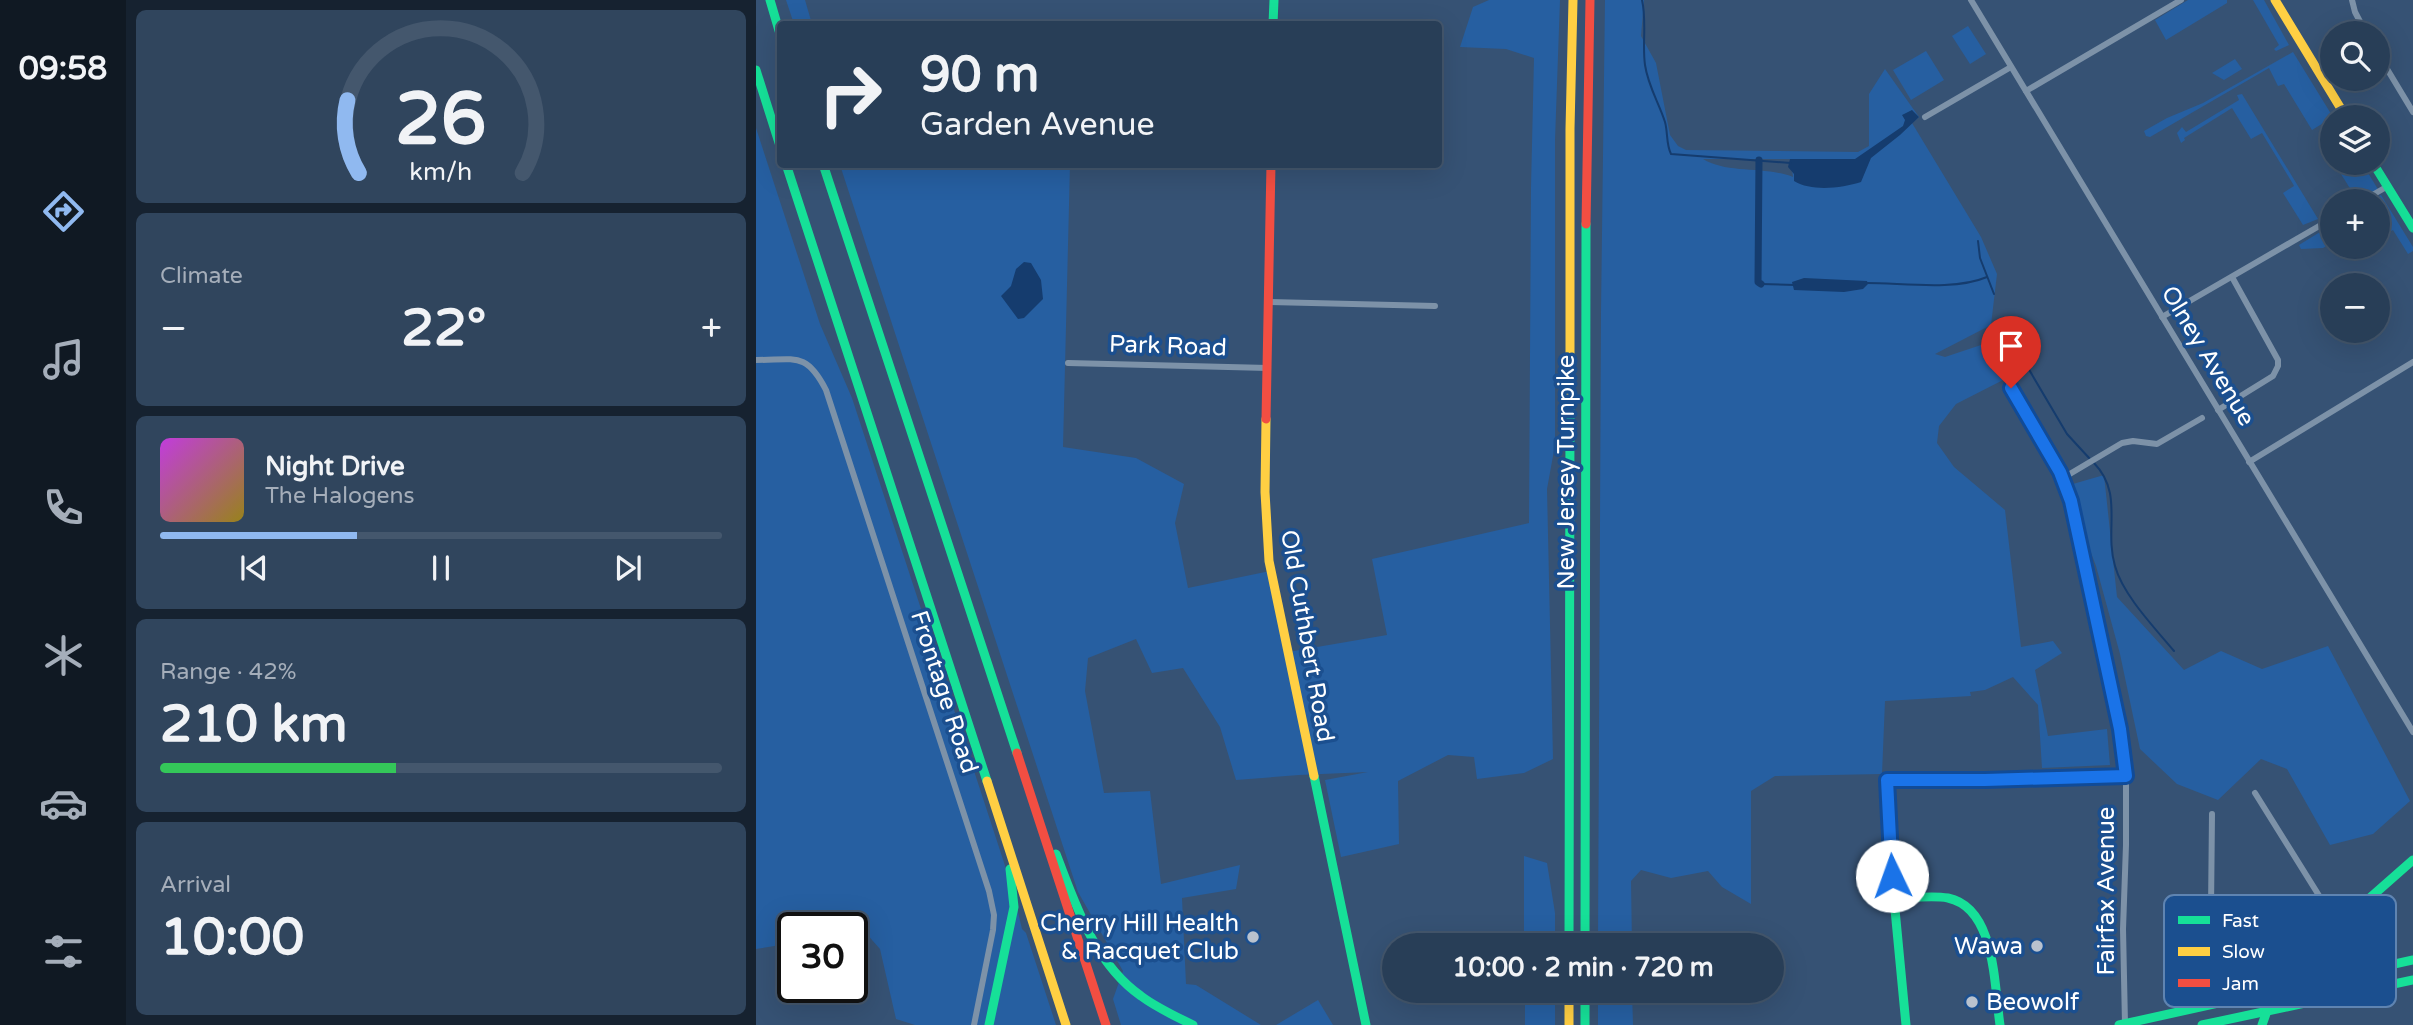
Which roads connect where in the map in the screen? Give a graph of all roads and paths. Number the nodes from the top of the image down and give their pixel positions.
1 (770, 0) edge
2 (1274, 0) edge
3 (1573, 0) edge
4 (1590, 0) edge
5 (2181, 0) edge
6 (2275, 0) edge
7 (2352, 0) edge
8 (1974, 1) edge
9 (1273, 21) edge
10 (2359, 21) edge
11 (777, 24) edge
12 (2011, 67) junction
13 (756, 70) edge
14 (2390, 74) edge
15 (2026, 91) junction
16 (2339, 105) edge
17 (2413, 112) edge
18 (1925, 117) dead end
19 (777, 136) edge
20 (787, 168) edge
21 (824, 168) edge
22 (1271, 168) edge
23 (2381, 175) edge
24 (2388, 186) junction
25 (2383, 189) edge
26 (2320, 226) edge
27 (2413, 228) edge
28 (2232, 277) junction
29 (1269, 302) junction
30 (1435, 306) dead end
31 (2162, 317) junction
32 (756, 360) edge
33 (2413, 362) edge
34 (1068, 363) dead end
35 (1268, 368) junction
36 (2011, 388) dead end
37 (2218, 410) junction
38 (2202, 418) dead end
39 (2249, 462) junction
40 (2063, 478) junction
41 (2413, 732) edge
42 (1015, 750) junction
43 (2126, 776) junction
44 (2255, 793) dead end
45 (994, 801) junction
46 (2212, 814) dead end
47 (2413, 860) edge
48 (2211, 895) edge
49 (2319, 895) edge
50 (2373, 895) edge
51 (1894, 899) junction
52 (1569, 933) edge
53 (1585, 933) edge
54 (1569, 1003) edge
55 (1585, 1003) edge
56 (2197, 1007) edge
57 (2270, 1007) edge
58 (2286, 1007) edge
59 (2267, 1011) junction
60 (2122, 1024) edge
61 (974, 1025) edge
62 (989, 1025) edge
63 (1066, 1025) edge
64 (1106, 1025) edge
65 (1193, 1025) edge
66 (1366, 1025) edge
67 (1569, 1025) edge
68 (1585, 1025) edge
69 (1906, 1025) edge
70 (2000, 1025) edge
71 (2202, 1025) edge
72 (2262, 1025) edge

1 - 11 main road
2 - 9 main road
3 - 52 main road, New Jersey Turnpike
4 - 53 main road, New Jersey Turnpike
5 - 15 street
6 - 16 main road
7 - 10 street
8 - 12 street, Olney Avenue
12 - 15 street, Olney Avenue
12 - 18 street
13 - 19 main road
14 - 17 street
15 - 31 street, Olney Avenue
20 - 45 main road
21 - 42 main road
22 - 29 main road, Old Cuthbert Road
23 - 24 main road
24 - 25 street
24 - 27 main road
26 - 28 street
28 - 31 street
28 - 37 street
29 - 30 street
29 - 35 main road, Old Cuthbert Road
31 - 37 street, Olney Avenue
32 - 61 street, Frontage Road
33 - 39 street
34 - 35 street, Park Road
35 - 66 main road, Old Cuthbert Road
36 - 40 street, Fairfax Avenue
37 - 39 street, Olney Avenue
38 - 40 street
39 - 41 street, Olney Avenue
40 - 43 street, Fairfax Avenue
42 - 64 main road
42 - 65 main road
43 - 51 street
43 - 60 street, Fairfax Avenue
44 - 49 street
45 - 62 main road
45 - 63 main road
46 - 48 street
47 - 50 main road
51 - 69 main road
51 - 70 main road
54 - 67 main road
55 - 68 main road
56 - 60 main road
57 - 59 main road
58 - 59 main road
59 - 71 main road
59 - 72 main road

